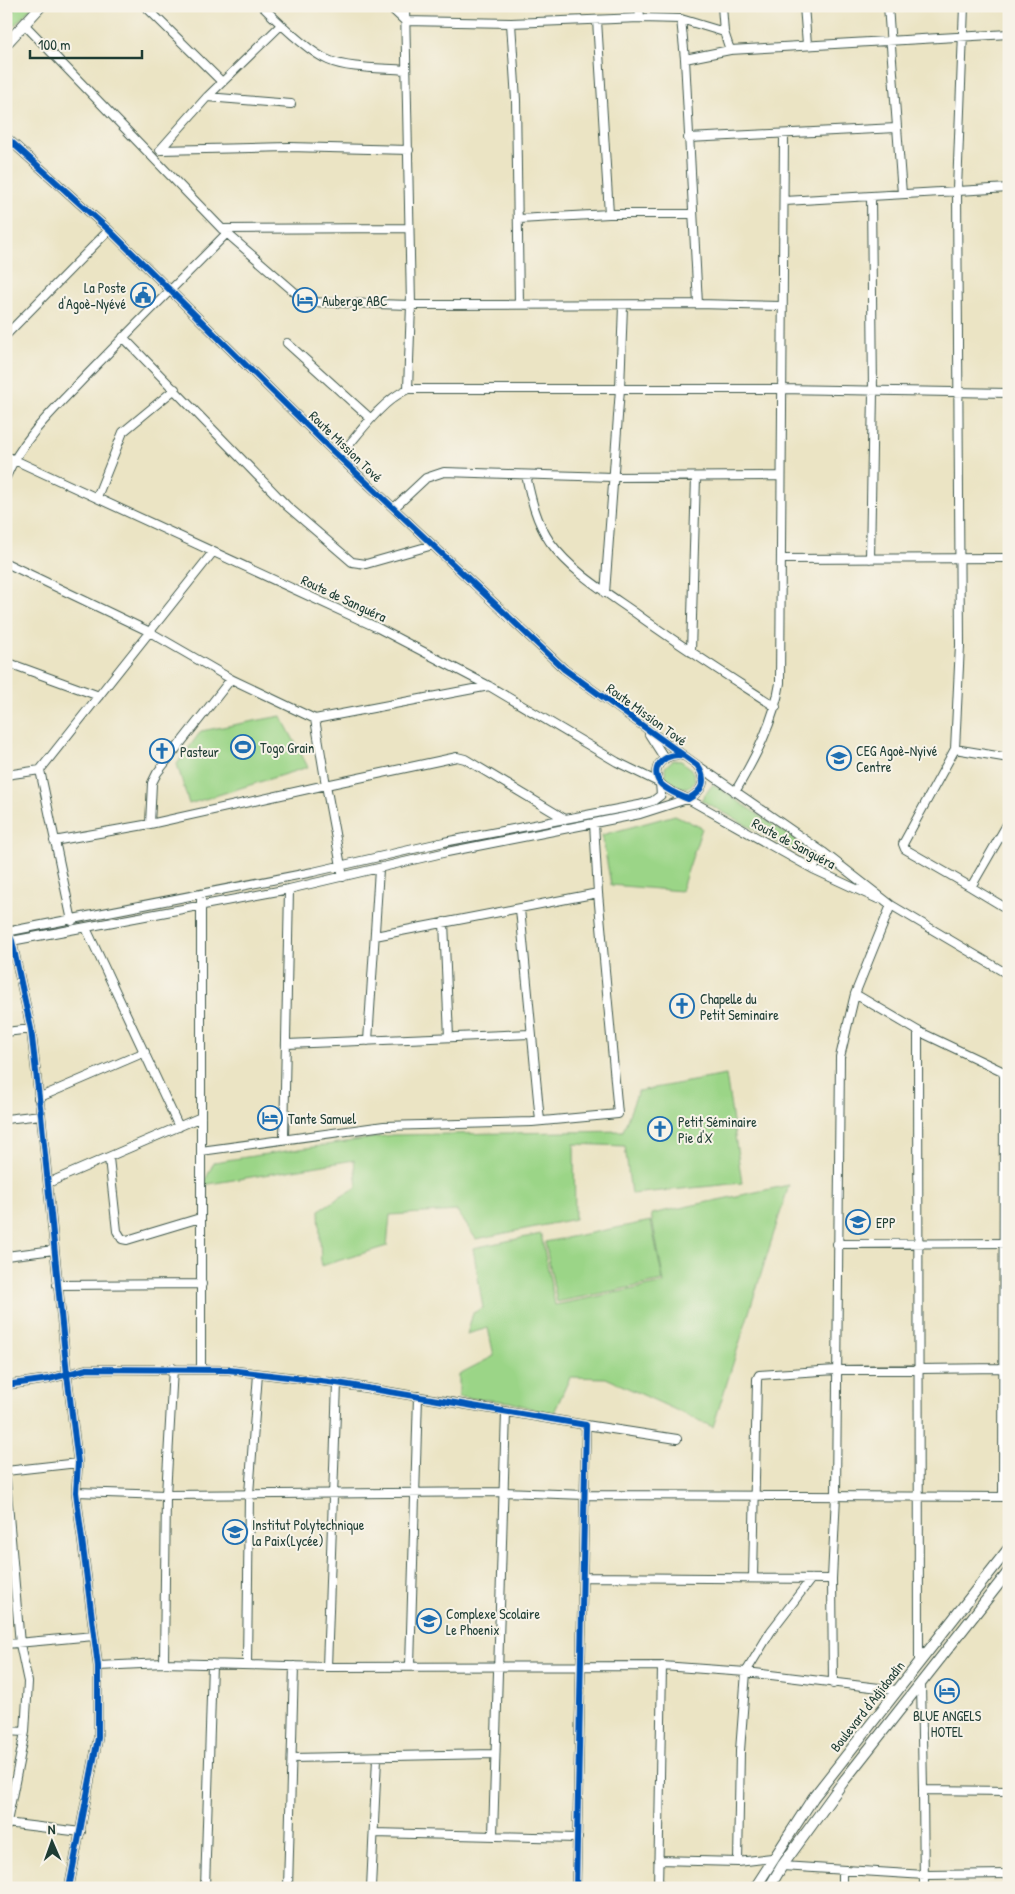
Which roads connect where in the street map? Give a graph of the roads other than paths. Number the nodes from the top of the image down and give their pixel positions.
1 (41, 6) edge
2 (146, 6) edge
3 (262, 6) edge
4 (389, 6) edge
5 (405, 6) edge
6 (639, 6) edge
7 (722, 6) edge
8 (804, 6) edge
9 (888, 6) edge
10 (964, 6) edge
11 (640, 18) junction
12 (681, 19) junction
13 (597, 20) junction
14 (405, 21) junction
15 (511, 23) junction
16 (24, 24) junction
17 (281, 25) junction
18 (724, 32) junction
19 (1009, 34) edge
20 (964, 36) junction
21 (891, 40) junction
22 (6, 44) edge
23 (807, 44) junction
24 (730, 50) junction
25 (686, 59) junction
26 (405, 70) junction
27 (222, 82) junction
28 (207, 97) junction
29 (292, 104) dead end
30 (897, 128) junction
31 (784, 135) junction
32 (6, 137) edge
33 (688, 138) junction
34 (160, 150) junction
35 (409, 150) junction
36 (153, 157) junction
37 (1009, 188) edge
38 (957, 189) junction
39 (902, 194) junction
40 (871, 196) junction
41 (786, 201) junction
42 (609, 214) junction
43 (693, 214) junction
44 (519, 219) junction
45 (409, 228) junction
46 (109, 230) junction
47 (225, 231) junction
48 (170, 290) junction
49 (519, 304) junction
50 (698, 304) junction
51 (411, 305) junction
52 (623, 305) junction
53 (781, 306) junction
54 (6, 335) edge
55 (123, 337) junction
56 (287, 343) dead end
57 (175, 389) junction
58 (408, 389) junction
59 (620, 389) junction
60 (781, 390) junction
61 (873, 392) junction
62 (959, 393) junction
63 (1009, 393) edge
64 (371, 419) junction
65 (339, 457) junction
66 (10, 458) edge
67 (526, 475) junction
68 (780, 476) junction
69 (6, 477) edge
70 (613, 477) junction
71 (696, 478) junction
72 (98, 497) junction
73 (394, 508) junction
74 (432, 545) junction
75 (213, 552) junction
76 (960, 557) junction
77 (1009, 558) edge
78 (781, 559) junction
79 (870, 559) junction
80 (6, 563) edge
81 (605, 593) junction
82 (148, 631) junction
83 (691, 652) junction
84 (6, 662) edge
85 (231, 679) junction
86 (489, 686) junction
87 (99, 696) junction
88 (776, 707) junction
89 (315, 719) junction
90 (642, 724) junction
91 (955, 748) junction
92 (684, 756) junction
93 (1009, 758) edge
94 (662, 759) junction
95 (617, 762) junction
96 (697, 765) junction
97 (657, 769) junction
98 (40, 770) junction
99 (6, 775) edge
100 (660, 783) junction
101 (326, 785) junction
102 (735, 792) junction
103 (688, 798) junction
104 (565, 819) junction
105 (1009, 821) edge
106 (594, 823) junction
107 (150, 824) junction
108 (54, 841) junction
109 (823, 852) junction
110 (340, 865) junction
111 (379, 869) junction
112 (813, 869) junction
113 (343, 877) junction
114 (971, 887) junction
115 (289, 889) junction
116 (598, 893) junction
117 (200, 895) junction
118 (201, 904) junction
119 (891, 905) junction
120 (520, 908) junction
121 (1009, 910) edge
122 (72, 921) junction
123 (444, 922) junction
124 (86, 928) junction
125 (7, 932) edge
126 (375, 936) junction
127 (9, 942) edge
128 (1009, 976) edge
129 (855, 994) junction
130 (31, 1029) junction
131 (6, 1032) edge
132 (918, 1032) junction
133 (530, 1034) junction
134 (449, 1037) junction
135 (368, 1041) junction
136 (287, 1044) junction
137 (144, 1052) junction
138 (38, 1098) junction
139 (41, 1115) junction
140 (201, 1117) junction
141 (6, 1119) edge
142 (540, 1121) junction
143 (179, 1127) junction
144 (284, 1139) junction
145 (201, 1150) junction
146 (109, 1158) junction
147 (48, 1183) junction
148 (200, 1218) junction
149 (1005, 1243) edge
150 (837, 1244) junction
151 (918, 1244) junction
152 (54, 1250) junction
153 (6, 1256) edge
154 (202, 1284) junction
155 (57, 1285) junction
156 (173, 1368) junction
157 (201, 1368) junction
158 (1002, 1368) junction
159 (918, 1369) junction
160 (836, 1370) junction
161 (67, 1374) junction
162 (258, 1374) junction
163 (337, 1383) junction
164 (6, 1385) edge
165 (418, 1396) junction
166 (506, 1412) junction
167 (586, 1425) junction
168 (677, 1439) dead end
169 (78, 1463) junction
170 (6, 1471) edge
171 (6, 1480) edge
172 (76, 1492) junction
173 (503, 1492) junction
174 (249, 1494) junction
175 (332, 1494) junction
176 (414, 1494) junction
177 (166, 1495) junction
178 (585, 1495) junction
179 (836, 1495) junction
180 (918, 1495) junction
181 (755, 1496) junction
182 (1006, 1496) edge
183 (1009, 1548) edge
184 (1009, 1571) edge
185 (584, 1577) junction
186 (753, 1578) junction
187 (811, 1579) junction
188 (832, 1579) junction
189 (94, 1636) junction
190 (6, 1644) edge
191 (20, 1644) junction
192 (919, 1662) junction
193 (164, 1663) junction
194 (212, 1664) junction
195 (247, 1664) junction
196 (98, 1666) junction
197 (294, 1666) junction
198 (410, 1666) junction
199 (498, 1666) junction
200 (580, 1666) junction
201 (662, 1666) junction
202 (327, 1667) junction
203 (746, 1672) junction
204 (921, 1682) junction
205 (833, 1684) junction
206 (896, 1690) junction
207 (6, 1731) edge
208 (25, 1732) junction
209 (494, 1754) junction
210 (292, 1758) junction
211 (377, 1758) junction
212 (923, 1790) junction
213 (1009, 1791) edge
214 (7, 1824) edge
215 (81, 1832) junction
216 (374, 1833) junction
217 (493, 1835) junction
218 (578, 1838) junction
219 (772, 1858) junction
220 (658, 1860) junction
221 (738, 1862) junction
222 (782, 1866) junction
223 (842, 1871) junction
224 (924, 1874) junction
225 (1009, 1874) edge
226 (68, 1888) edge
227 (205, 1888) edge
228 (288, 1888) edge
229 (371, 1888) edge
230 (576, 1888) edge
231 (658, 1888) edge
232 (755, 1888) edge
233 (769, 1888) edge
234 (842, 1888) edge
235 (924, 1888) edge

1 - 16 main road
2 - 27 street
3 - 17 street
4 - 14 street
5 - 14 street
6 - 11 street
7 - 18 street
8 - 23 street
9 - 21 street
10 - 20 street
11 - 12 street
11 - 13 street
12 - 18 street
12 - 25 street
13 - 15 street
13 - 42 street
14 - 15 street
14 - 26 street
15 - 44 street
16 - 22 main road
16 - 36 street
17 - 26 street
17 - 27 street
18 - 24 street
19 - 20 street
20 - 21 street
20 - 38 street
21 - 23 street
21 - 30 street
23 - 24 street
24 - 25 street
25 - 33 street
26 - 35 street
27 - 28 street
28 - 29 street
28 - 34 street
30 - 31 street
30 - 39 street
31 - 33 street
31 - 41 street
32 - 46 street, Route Mission Tové
33 - 43 street
34 - 35 street
34 - 36 street
35 - 45 street
36 - 47 street
37 - 38 street
38 - 39 street
38 - 62 street
39 - 40 street
40 - 41 street
40 - 61 street
41 - 53 street
42 - 43 street
42 - 44 street
43 - 50 street
44 - 49 street
45 - 47 street
45 - 51 street
46 - 48 street, Route Mission Tové
46 - 54 street
47 - 48 street
47 - 51 street
48 - 55 street
48 - 65 street, Route Mission Tové
49 - 51 street
49 - 52 street
50 - 52 street
50 - 53 street
51 - 58 street
52 - 59 street
53 - 60 street
55 - 57 street
55 - 66 street
56 - 64 street
57 - 72 street
57 - 74 street
58 - 59 street
58 - 64 street
59 - 60 street
59 - 70 street
60 - 61 street
60 - 68 street
61 - 62 street
61 - 79 street
62 - 63 street
62 - 76 street
64 - 65 street
65 - 73 street, Route Mission Tové
66 - 69 street
66 - 72 street, Route de Sanguéra
67 - 70 street
67 - 73 street
67 - 81 street
68 - 71 street
68 - 78 street
70 - 71 street
70 - 81 street
71 - 83 street
72 - 75 street, Route de Sanguéra
73 - 74 street, Route Mission Tové
74 - 90 street, Route Mission Tové
75 - 82 street
75 - 86 street, Route de Sanguéra
76 - 77 street
76 - 79 street
76 - 91 street
78 - 79 street
78 - 88 street
80 - 82 street
81 - 83 street
82 - 85 street
82 - 87 street
83 - 88 street
84 - 87 street
85 - 89 street
85 - 107 street
86 - 89 street
86 - 95 street, Route de Sanguéra
87 - 98 street
88 - 102 street
89 - 101 street
90 - 92 street, Route Mission Tové
90 - 94 street
91 - 93 street
91 - 114 street
92 - 94 street
92 - 96 street, Route Mission Tové
94 - 97 street
95 - 97 street
95 - 100 street, Route de Sanguéra
96 - 102 street
96 - 103 street
97 - 100 street
98 - 99 street
98 - 108 street
100 - 103 street, Route de Sanguéra
100 - 104 street
101 - 104 street
101 - 107 street
101 - 110 street
102 - 109 street
103 - 106 street
103 - 112 street, Route de Sanguéra
104 - 110 street
105 - 114 street
106 - 111 street
106 - 116 street
107 - 108 street
108 - 122 street
109 - 112 street
109 - 119 street
110 - 113 street
110 - 117 street
111 - 113 street
111 - 126 street
112 - 119 street, Route de Sanguéra
113 - 115 street
114 - 121 street
115 - 118 street
115 - 136 street
116 - 120 street
116 - 142 street
117 - 118 street
117 - 122 street
118 - 124 street
118 - 140 street
119 - 128 street
119 - 129 street
120 - 123 street
120 - 133 street
122 - 125 street
123 - 126 street
123 - 134 street
124 - 127 street
124 - 137 street
125 - 127 street
126 - 135 street
127 - 130 street
129 - 132 street
129 - 150 street
130 - 131 street
130 - 138 street
132 - 149 street
132 - 151 street
133 - 134 street
133 - 142 street
134 - 135 street
135 - 136 street
136 - 144 street
137 - 138 street
137 - 143 street
138 - 139 street
139 - 141 street
139 - 147 street
140 - 143 street
140 - 145 street
142 - 144 street
143 - 146 street
144 - 145 street
145 - 148 street
146 - 147 street
146 - 148 street
147 - 152 street
148 - 154 street
149 - 151 street
149 - 158 street
150 - 151 street
150 - 160 street
151 - 159 street
152 - 153 street
152 - 155 street
154 - 155 street
154 - 157 street
155 - 161 street
156 - 157 street
156 - 161 street
156 - 177 street
157 - 162 street
158 - 159 street
158 - 182 street
159 - 160 street
159 - 180 street
160 - 179 street
160 - 181 street
161 - 164 street
161 - 169 street
162 - 163 street
162 - 174 street
163 - 165 street
163 - 175 street
165 - 166 street
165 - 176 street
166 - 167 street
166 - 173 street
167 - 168 street
167 - 178 street
169 - 170 street
169 - 172 street
171 - 191 street
172 - 177 street
172 - 189 street
173 - 176 street
173 - 178 street
173 - 199 street
174 - 175 street
174 - 177 street
174 - 195 street
175 - 176 street
175 - 202 street
176 - 198 street
177 - 193 street
178 - 181 street
178 - 185 street
179 - 180 street
179 - 181 street
179 - 188 street
180 - 182 street
180 - 192 street
181 - 186 street
183 - 192 main road, Boulevard d'Adjidoadin
184 - 204 main road, Boulevard d'Adjidoadin
185 - 186 street
185 - 200 street
186 - 187 street
187 - 188 street
187 - 203 street
188 - 205 street
189 - 191 street
189 - 196 street
190 - 191 street
191 - 208 street
192 - 206 main road, Boulevard d'Adjidoadin
193 - 194 street
193 - 196 street
194 - 195 street
194 - 227 street
195 - 197 street
196 - 215 street
197 - 202 street
197 - 210 street
198 - 199 street
198 - 202 street
199 - 200 street
199 - 209 street
200 - 201 street
200 - 218 street
201 - 203 street
201 - 220 street
203 - 205 street
203 - 221 street
204 - 212 street
204 - 222 main road, Boulevard d'Adjidoadin
205 - 206 street
206 - 219 main road, Boulevard d'Adjidoadin
207 - 208 street
208 - 214 street
209 - 211 street
209 - 217 street
210 - 211 street
210 - 228 street
211 - 216 street
212 - 213 street
212 - 224 street
214 - 215 street
215 - 226 street
216 - 217 street
216 - 229 street
217 - 218 street
218 - 230 street
219 - 221 street
219 - 232 main road, Boulevard d'Adjidoadin
220 - 221 street
220 - 231 street
222 - 223 street
222 - 233 main road, Boulevard d'Adjidoadin
223 - 224 street
223 - 234 street
224 - 225 street
224 - 235 street

